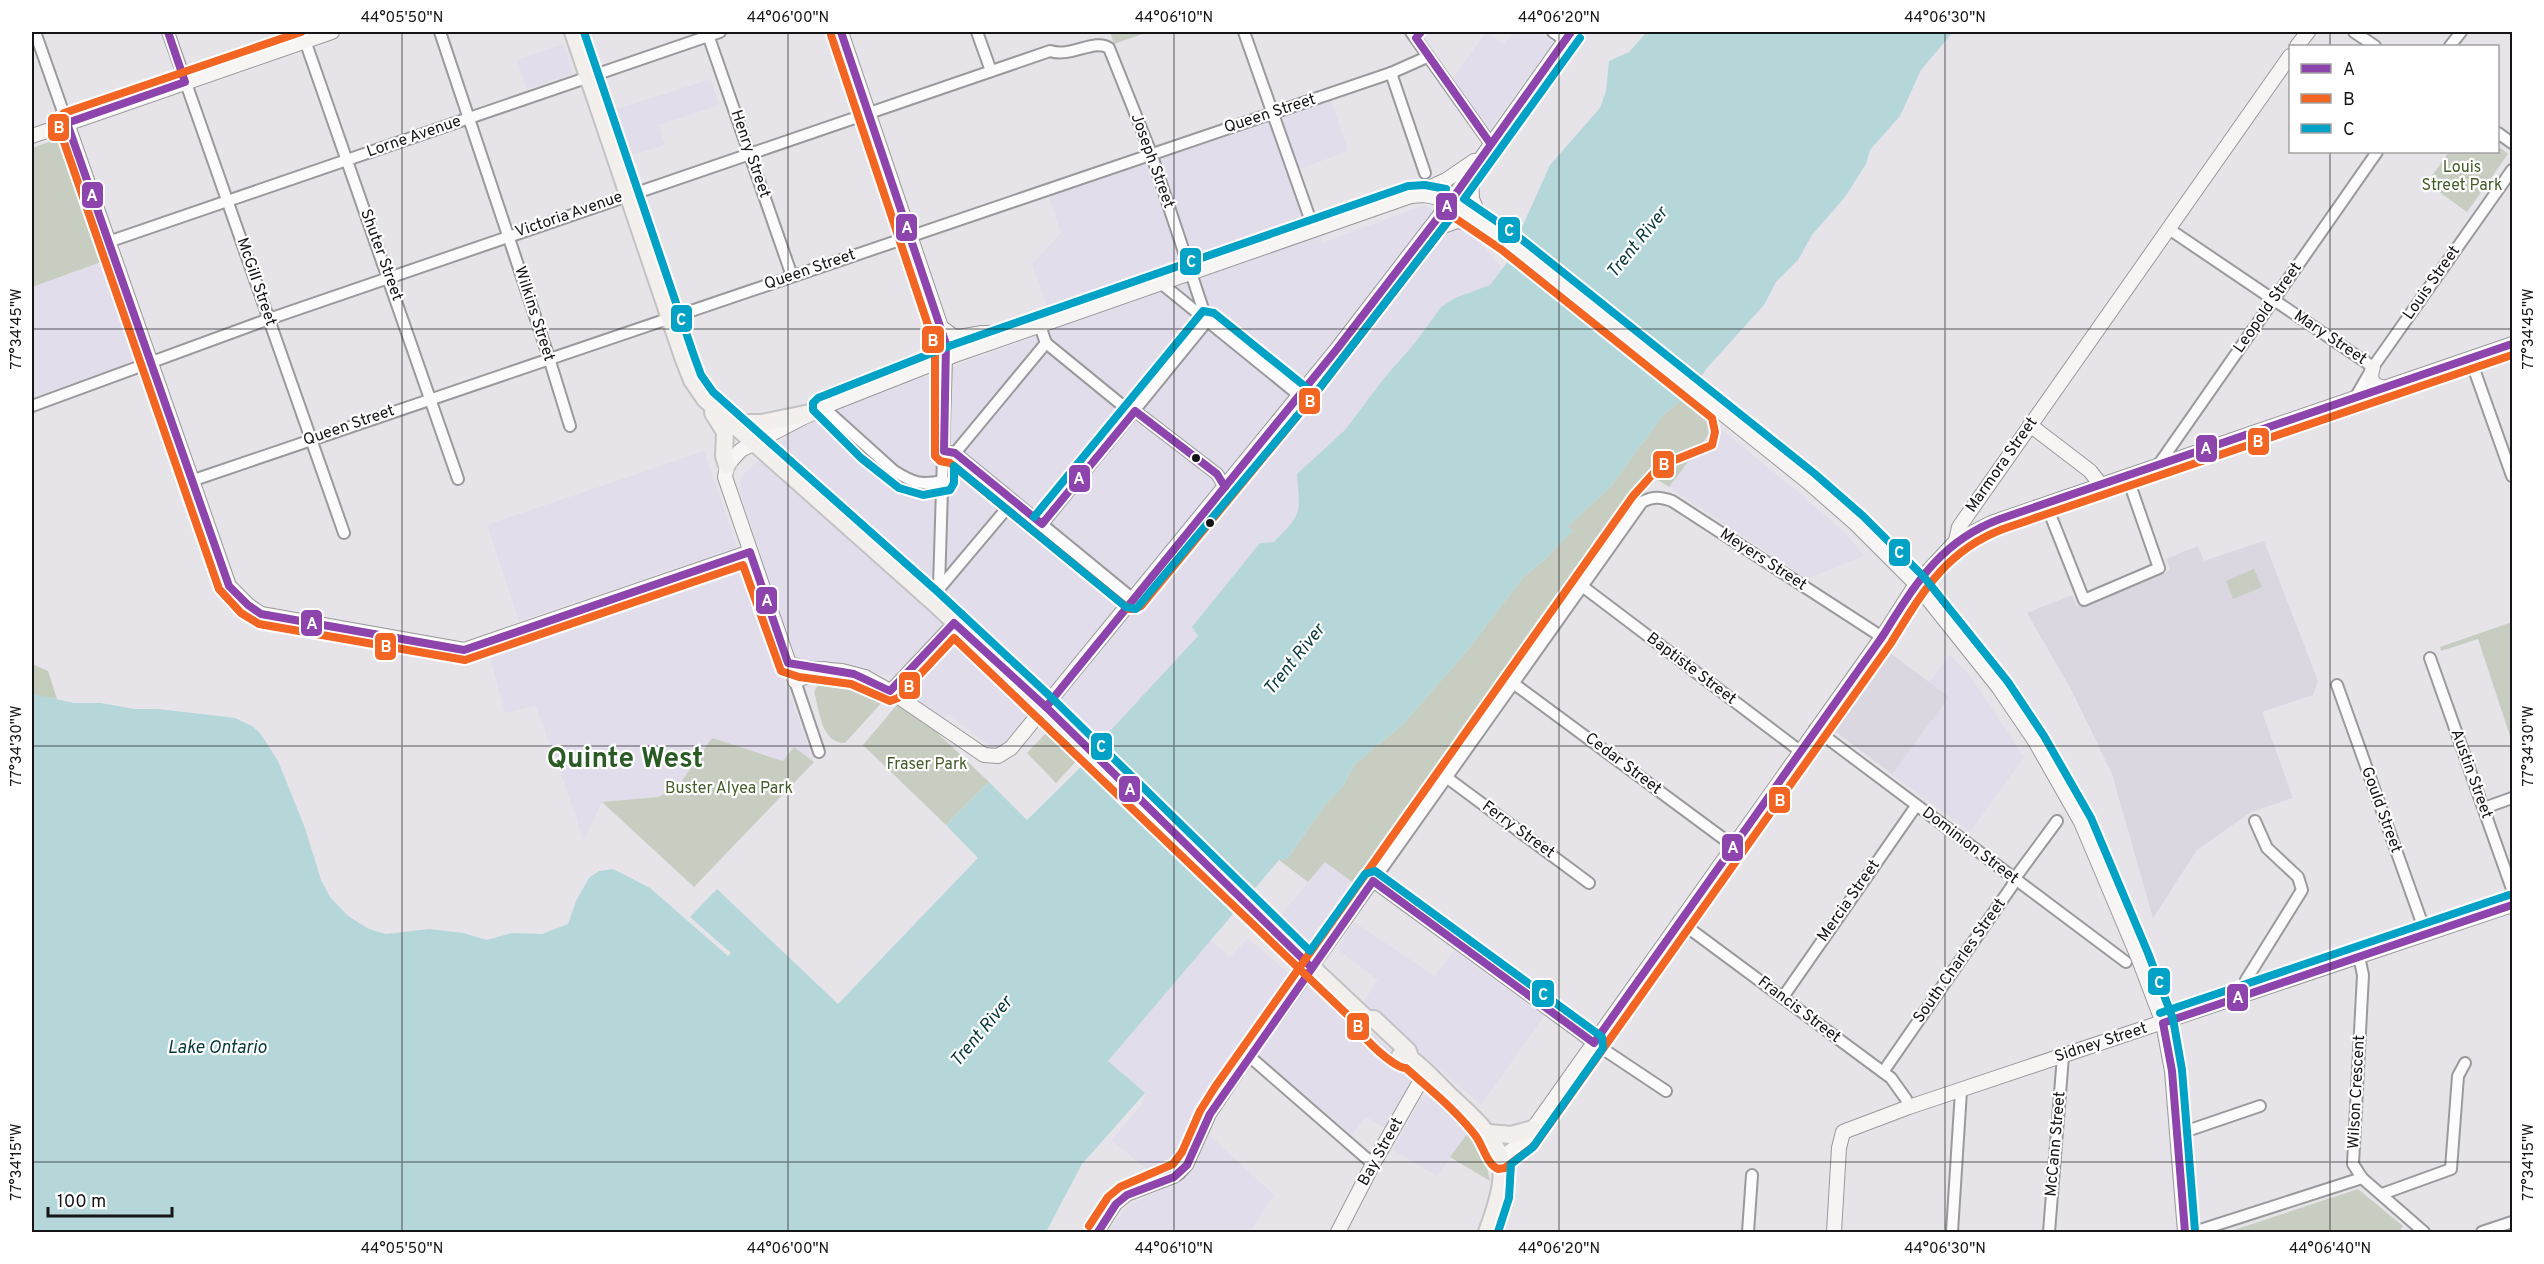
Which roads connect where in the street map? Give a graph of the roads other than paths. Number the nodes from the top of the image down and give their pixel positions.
1 (35, 32) edge
2 (168, 32) edge
3 (332, 32) edge
4 (440, 32) edge
5 (573, 32) edge
6 (841, 32) edge
7 (977, 32) edge
8 (1244, 32) edge
9 (1553, 32) edge
10 (2308, 32) edge
11 (2354, 32) edge
12 (2461, 32) edge
13 (712, 33) edge
14 (1416, 34) edge
15 (303, 36) edge
16 (1568, 36) edge
17 (2298, 45) edge
18 (2374, 45) edge
19 (2451, 45) edge
20 (1109, 48) joint
21 (1427, 57) junction
22 (2289, 57) edge
23 (991, 71) junction
24 (1391, 74) junction
25 (588, 76) junction
26 (185, 82) junction
27 (1273, 112) junction
28 (870, 114) junction
29 (468, 119) junction
30 (68, 123) junction
31 (2499, 134) edge
32 (32, 135) edge
33 (1490, 143) junction
34 (2512, 143) edge
35 (1151, 153) junction
36 (2376, 153) edge
37 (750, 154) junction
38 (1481, 156) junction
39 (346, 160) junction
40 (2512, 170) edge
41 (1471, 172) junction
42 (1425, 174) dead end
43 (629, 195) junction
44 (1411, 196) junction
45 (228, 201) junction
46 (1450, 202) junction
47 (1484, 226) junction
48 (2169, 229) junction
49 (1314, 230) junction
50 (1428, 232) junction
51 (508, 236) junction
52 (911, 236) junction
53 (108, 242) junction
54 (1190, 274) junction
55 (792, 276) junction
56 (390, 279) junction
57 (1162, 284) junction
58 (2274, 300) junction
59 (670, 317) junction
60 (269, 319) junction
61 (1207, 321) junction
62 (1040, 326) junction
63 (941, 327) junction
64 (1019, 333) junction
65 (1046, 343) junction
66 (2512, 344) edge
67 (549, 358) junction
68 (2470, 358) junction
69 (946, 359) junction
70 (150, 363) junction
71 (2373, 367) junction
72 (2385, 388) junction
73 (1300, 396) junction
74 (2355, 398) junction
75 (430, 399) junction
76 (705, 399) junction
77 (32, 406) edge
78 (816, 410) junction
79 (1135, 411) junction
80 (732, 423) junction
81 (2030, 425) junction
82 (570, 426) dead end
83 (310, 439) junction
84 (756, 442) junction
85 (949, 452) junction
86 (2160, 464) junction
87 (727, 465) junction
88 (2127, 476) junction
89 (2512, 476) edge
90 (458, 479) dead end
91 (191, 481) junction
92 (944, 481) junction
93 (2101, 484) junction
94 (1225, 487) junction
95 (1013, 501) junction
96 (2046, 504) junction
97 (1042, 524) junction
98 (344, 533) dead end
99 (1956, 541) junction
100 (750, 552) junction
101 (1916, 584) junction
102 (1582, 586) junction
103 (935, 594) junction
104 (1133, 599) junction
105 (954, 623) junction
106 (1882, 637) junction
107 (2430, 658) dead end
108 (788, 663) junction
109 (825, 669) junction
110 (795, 681) junction
111 (1513, 683) junction
112 (2337, 685) dead end
113 (890, 691) junction
114 (1046, 707) junction
115 (1815, 729) junction
116 (1800, 751) junction
117 (819, 752) dead end
118 (1446, 777) junction
119 (2512, 798) edge
120 (1916, 806) junction
121 (2484, 808) junction
122 (2057, 820) dead end
123 (2254, 821) dead end
124 (1732, 845) junction
125 (2015, 878) junction
126 (1373, 881) junction
127 (1589, 882) dead end
128 (2512, 889) edge
129 (2512, 905) edge
130 (1679, 921) junction
131 (2426, 934) junction
132 (2360, 957) junction
133 (2126, 962) dead end
134 (1311, 968) junction
135 (2244, 996) junction
136 (1782, 997) junction
137 (2163, 1023) junction
138 (1594, 1043) junction
139 (1249, 1056) junction
140 (2063, 1056) junction
141 (2465, 1063) dead end
142 (1883, 1072) junction
143 (1425, 1073) junction
144 (1666, 1091) dead end
145 (1961, 1091) junction
146 (2260, 1106) dead end
147 (1909, 1107) junction
148 (1533, 1129) junction
149 (1489, 1133) junction
150 (2178, 1134) junction
151 (1500, 1159) junction
152 (1373, 1164) junction
153 (1752, 1175) dead end
154 (2362, 1178) junction
155 (2382, 1194) junction
156 (2512, 1222) edge
157 (1098, 1233) edge
158 (1338, 1233) edge
159 (1487, 1233) edge
160 (1748, 1233) edge
161 (1834, 1233) edge
162 (1952, 1233) edge
163 (2049, 1233) edge
164 (2185, 1233) edge
165 (2194, 1233) edge
166 (2424, 1233) edge
167 (2482, 1233) edge

1 - 30 street
2 - 26 street, McGill Street
3 - 15 street
4 - 29 street, Wilkins Street
5 - 25 main road
6 - 28 street
7 - 23 street
8 - 27 street
9 - 16 street
10 - 17 street
11 - 18 street
12 - 19 street
13 - 25 street, Lorne Avenue
13 - 37 street, Henry Street
14 - 21 street
15 - 26 street
15 - 39 street, Shuter Street
16 - 33 street
20 - 23 street, Victoria Avenue
20 - 35 street, Joseph Street
21 - 24 street, Queen Street
21 - 33 street
22 - 48 street, Marmora Street
23 - 28 street, Victoria Avenue
24 - 27 street, Queen Street
24 - 42 street
25 - 29 street, Lorne Avenue
25 - 43 main road
26 - 30 street
26 - 45 street, McGill Street
27 - 35 street, Queen Street
27 - 49 street
28 - 37 street, Victoria Avenue
28 - 52 street
29 - 39 street, Lorne Avenue
29 - 51 street, Wilkins Street
30 - 32 street
30 - 53 street
31 - 34 street
33 - 38 street
35 - 52 street, Queen Street
35 - 54 street, Joseph Street
36 - 58 street, Leopold Street
37 - 43 street, Victoria Avenue
37 - 55 street, Henry Street
38 - 41 street
38 - 44 street
39 - 45 street, Lorne Avenue
39 - 56 street, Shuter Street
40 - 71 street, Louis Street
41 - 46 street
41 - 47 street
43 - 51 street, Victoria Avenue
43 - 59 main road
44 - 46 street
44 - 49 street
45 - 53 street, Lorne Avenue
45 - 60 street, McGill Street
46 - 47 street
46 - 50 street
47 - 50 street
47 - 101 street
48 - 58 street, Mary Street
48 - 81 street, Marmora Street
49 - 54 street
50 - 73 street
51 - 56 street, Victoria Avenue
51 - 67 street, Wilkins Street
52 - 55 street, Queen Street
52 - 63 street
53 - 70 street
54 - 57 street
54 - 61 street, Joseph Street
55 - 59 street, Queen Street
56 - 60 street, Victoria Avenue
56 - 75 street, Shuter Street
57 - 61 street
57 - 62 street
58 - 71 street, Mary Street
58 - 86 street, Leopold Street
59 - 67 street, Queen Street
59 - 76 main road
60 - 70 street, Victoria Avenue
60 - 83 street, McGill Street
61 - 73 street
61 - 79 street
62 - 64 street
62 - 65 street
63 - 64 street
63 - 69 street
64 - 69 street
65 - 79 street
65 - 85 street
66 - 68 street
67 - 75 street, Queen Street
67 - 82 street, Wilkins Street
68 - 72 street
68 - 89 street
69 - 78 street
69 - 85 street
70 - 77 street, Victoria Avenue
70 - 91 street
71 - 72 street
71 - 74 street, Louis Street
72 - 74 street
73 - 94 street
74 - 86 street
75 - 83 street, Queen Street
75 - 90 street, Shuter Street
76 - 80 main road
76 - 87 main road
78 - 80 main road
78 - 84 street
78 - 92 street
79 - 94 street
79 - 97 street
80 - 84 main road
81 - 93 street
81 - 99 street, Marmora Street
83 - 91 street, Queen Street
83 - 98 street, McGill Street
84 - 87 street
84 - 103 main road
85 - 92 street
85 - 95 street
86 - 88 street
87 - 100 street
88 - 93 street
88 - 96 street
91 - 100 street
92 - 103 street
93 - 96 street
94 - 104 street
95 - 97 street
95 - 103 street
96 - 99 street
97 - 104 street
99 - 101 street, Marmora Street
100 - 108 street
101 - 106 street, Marmora Street
101 - 137 street
102 - 106 street, Meyers Street
102 - 111 street
102 - 116 street, Baptiste Street
103 - 105 main road
104 - 114 street
105 - 113 street
105 - 114 main road
106 - 115 street, Marmora Street
107 - 121 street, Austin Street
108 - 109 street
108 - 110 street
109 - 110 street
109 - 113 street
110 - 117 street
111 - 118 street
111 - 124 street, Cedar Street
112 - 131 street, Gould Street
113 - 114 street
114 - 134 main road
115 - 116 street, Marmora Street
115 - 120 street, Dominion Street
116 - 124 street, Marmora Street
118 - 126 street
118 - 127 street, Ferry Street
119 - 121 street
120 - 125 street, Dominion Street
120 - 136 street, Mercia Street
121 - 128 street, Austin Street
122 - 125 street, South Charles Street
123 - 135 street
124 - 130 street, Marmora Street
125 - 133 street, Dominion Street
125 - 142 street, South Charles Street
126 - 134 street
126 - 138 street
129 - 131 street, Sidney Street
130 - 136 street, Francis Street
130 - 138 street, Marmora Street
131 - 132 street, Sidney Street
132 - 135 street, Sidney Street
132 - 154 street, Wilson Crescent
134 - 139 street
134 - 143 main road
135 - 137 street, Sidney Street
136 - 142 street, Francis Street
137 - 140 street, Sidney Street
137 - 150 street
138 - 144 street
138 - 148 street, Marmora Street
139 - 152 street
139 - 157 street
140 - 145 street, Sidney Street
140 - 163 street, McCann Street
141 - 155 street
142 - 147 street, Francis Street
143 - 149 main road
143 - 152 street, Bay Street
145 - 147 street, Sidney Street
145 - 162 street
146 - 150 street
147 - 161 street, Sidney Street
148 - 149 main road
148 - 151 street, Marmora Street
149 - 151 main road
150 - 164 street
151 - 159 main road
152 - 158 street, Bay Street
153 - 160 street
154 - 155 street
154 - 165 street
155 - 166 street
156 - 167 street

